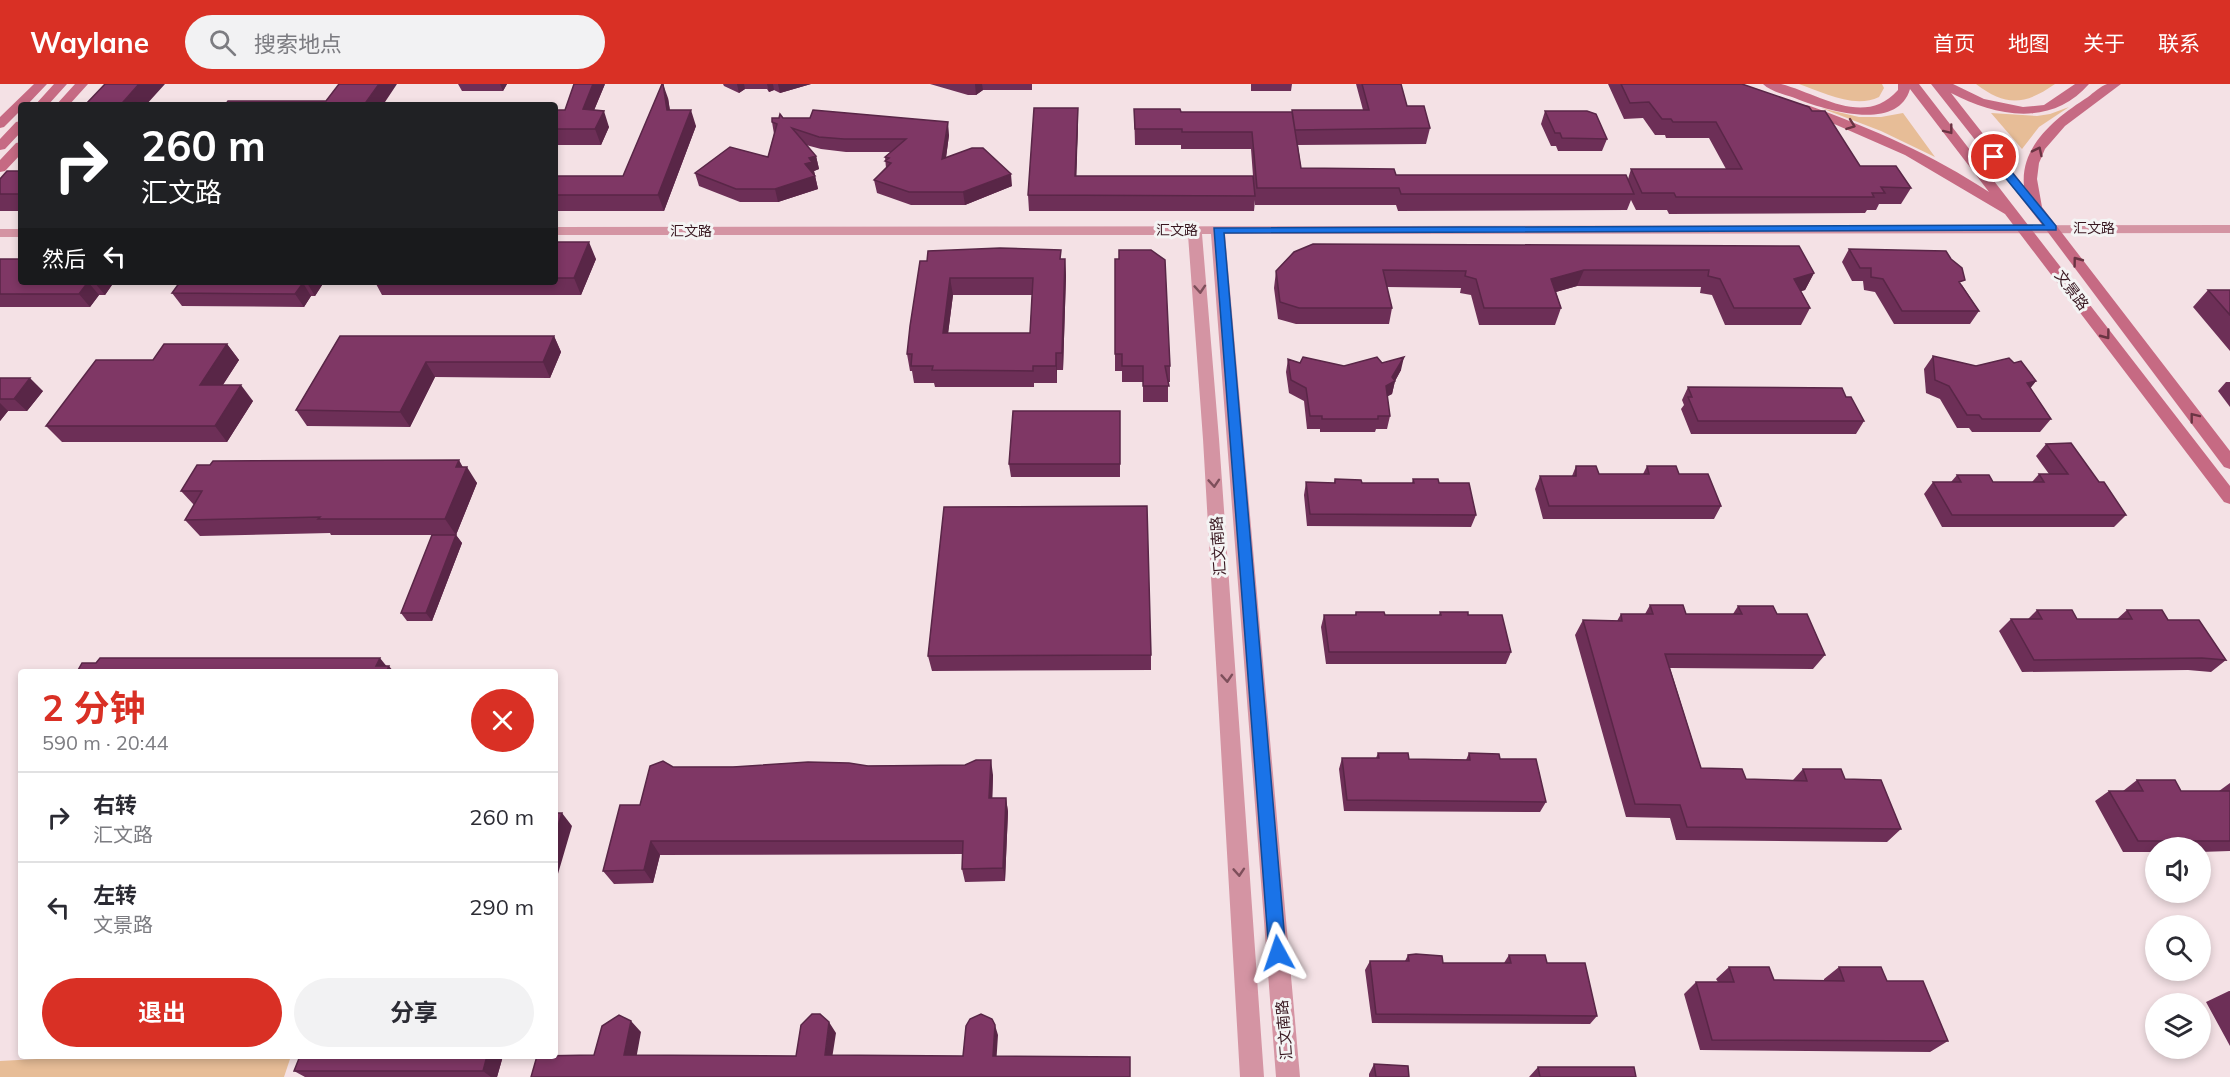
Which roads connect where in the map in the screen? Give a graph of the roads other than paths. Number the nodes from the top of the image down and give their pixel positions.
1 (23, 84) edge
2 (40, 84) edge
3 (61, 84) edge
4 (82, 84) edge
5 (1904, 84) edge
6 (1913, 84) edge
7 (1937, 84) edge
8 (1945, 84) edge
9 (2083, 84) edge
10 (2115, 84) edge
11 (1763, 88) edge
12 (22, 102) edge
13 (43, 102) edge
14 (65, 102) edge
15 (18, 106) edge
16 (0, 107) edge
17 (0, 124) edge
18 (18, 128) edge
19 (0, 146) edge
20 (18, 149) edge
21 (0, 168) edge
22 (2035, 207) junction
23 (2024, 227) junction
24 (2052, 228) junction
25 (2230, 229) edge
26 (1195, 230) junction
27 (1218, 230) junction
28 (558, 231) edge
29 (0, 233) edge
30 (18, 233) edge
31 (2230, 463) edge
32 (2230, 498) edge
33 (1252, 1077) edge
34 (1288, 1077) edge

1 - 16 main road
2 - 12 main road
3 - 13 main road
4 - 14 main road
5 - 11 main road
6 -> 23 main road, 文景路
7 - 22 main road, 文景路
8 - 9 main road
22 -> 10 main road
11 -> 23 main road
15 - 17 main road
18 - 19 main road
20 - 21 main road
22 - 24 main road, 文景路
23 - 24 street, 汇文路
23 - 27 street, 汇文路
23 -> 32 main road, 文景路
24 - 25 street, 汇文路
31 -> 24 main road, 文景路
26 - 27 street, 汇文路
26 - 28 street, 汇文路
26 -> 33 street, 汇文南路
27 - 34 street, 汇文南路
29 - 30 street

